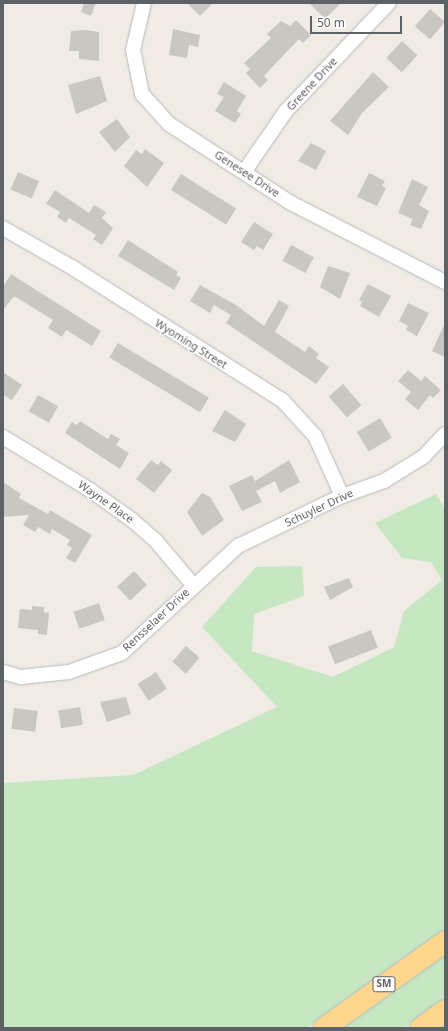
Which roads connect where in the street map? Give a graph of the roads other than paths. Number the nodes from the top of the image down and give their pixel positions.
1 (144, 3) edge
2 (389, 3) edge
3 (244, 172) junction
4 (3, 228) edge
5 (445, 282) edge
6 (445, 434) edge
7 (3, 437) edge
8 (342, 496) junction
9 (193, 586) junction
10 (3, 672) edge
11 (445, 941) edge
12 (445, 1010) edge
13 (323, 1028) edge
14 (420, 1028) edge

1 - 3 street, Genesee Drive
2 - 3 street, Greene Drive
3 - 5 street, Genesee Drive
4 - 8 street, Wyoming Street
6 - 8 street, Schuyler Drive
7 - 9 street, Wayne Place
8 - 9 street, Schuyler Drive
9 - 10 street, Rensselaer Drive
11 - 13 highway, SM
12 - 14 highway

